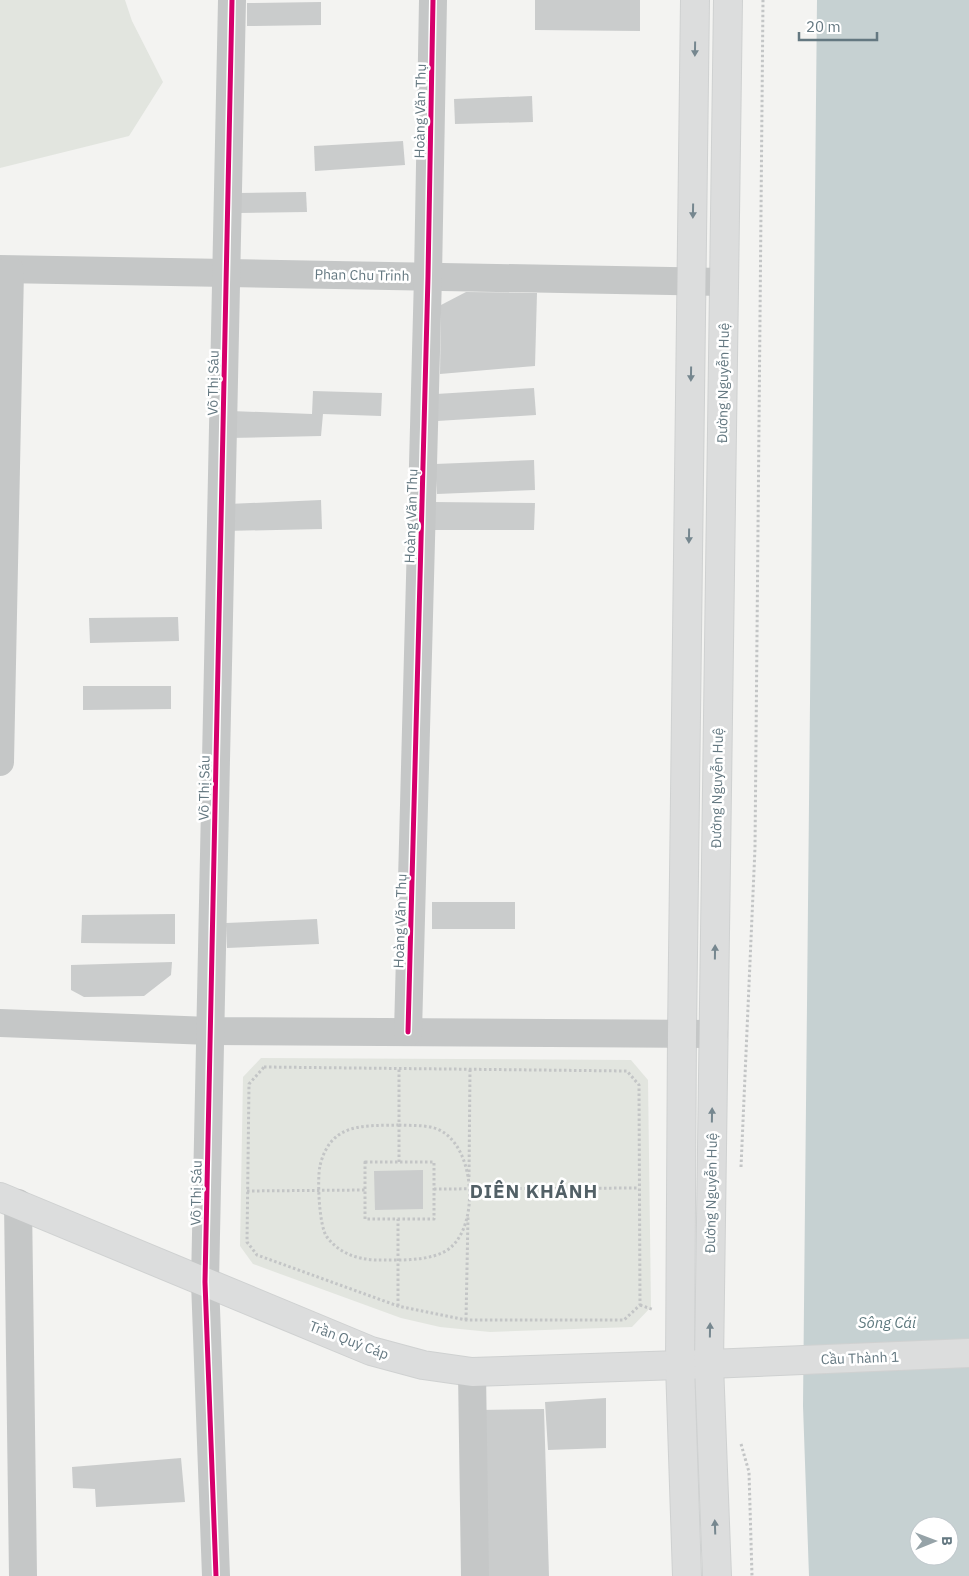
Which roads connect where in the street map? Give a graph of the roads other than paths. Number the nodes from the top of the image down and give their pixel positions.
1 (232, 0) edge
2 (433, 0) edge
3 (695, 0) edge
4 (728, 0) edge
5 (5, 270) edge
6 (226, 273) junction
7 (428, 276) junction
8 (692, 281) junction
9 (724, 282) junction
10 (0, 762) edge
11 (0, 1023) edge
12 (210, 1031) junction
13 (408, 1032) junction
14 (682, 1034) junction
15 (714, 1034) junction
16 (9, 1200) edge
17 (10, 1278) edge
18 (205, 1282) junction
19 (969, 1353) edge
20 (752, 1362) joint
21 (709, 1364) junction
22 (680, 1365) junction
23 (472, 1372) junction
24 (23, 1576) edge
25 (216, 1576) edge
26 (475, 1576) edge
27 (687, 1576) edge
28 (716, 1576) edge

1 - 6 street, Võ Thị Sáu
2 - 7 street, Hoàng Văn Thụ
3 -> 8 main road
4 - 9 main road, Đường Nguyễn Huệ
5 - 6 street, Phan Chu Trinh
5 - 10 street
6 - 7 street, Phan Chu Trinh
6 - 12 street, Võ Thị Sáu
7 - 8 street, Phan Chu Trinh
7 - 13 street, Hoàng Văn Thụ
8 - 9 street, Phan Chu Trinh
8 -> 14 main road
15 -> 9 main road, Đường Nguyễn Huệ
11 - 12 street
12 - 13 street
12 - 18 street, Võ Thị Sáu
13 - 14 street
14 - 15 street
14 - 22 main road
21 -> 15 main road, Đường Nguyễn Huệ
16 - 17 street
16 - 18 main road, Trần Quý Cáp
17 - 24 street
18 - 23 main road, Trần Quý Cáp
18 - 25 street, Võ Thị Sáu
19 - 20 main road, Cầu Thành 1
20 - 21 main road, Trần Quý Cáp
21 - 22 main road, Trần Quý Cáp
28 -> 21 main road, Đường Nguyễn Huệ
22 - 23 main road, Trần Quý Cáp
22 - 27 main road
23 - 26 street

